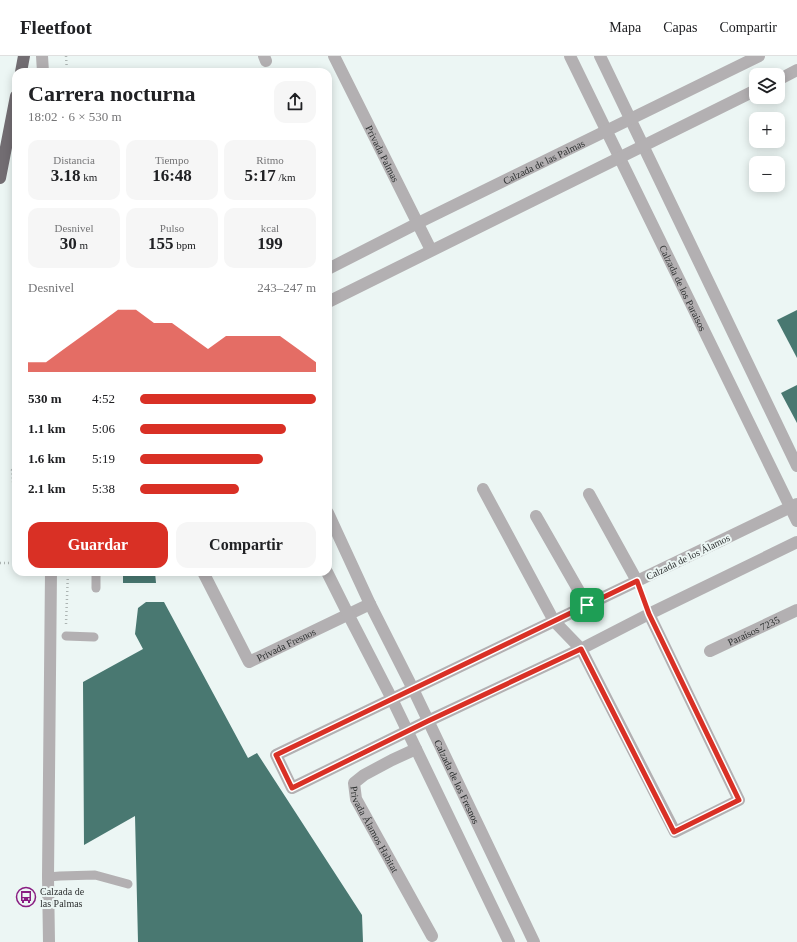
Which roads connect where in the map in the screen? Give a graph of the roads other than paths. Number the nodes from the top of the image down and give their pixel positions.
1 (24, 56) edge
2 (42, 56) edge
3 (334, 56) edge
4 (570, 56) edge
5 (600, 56) edge
6 (759, 56) edge
7 (22, 68) edge
8 (43, 68) edge
9 (797, 70) edge
10 (785, 76) edge
11 (749, 93) edge
12 (12, 116) edge
13 (630, 119) junction
14 (606, 131) junction
15 (643, 146) junction
16 (620, 158) junction
17 (0, 178) edge
18 (418, 223) junction
19 (431, 250) junction
20 (332, 267) edge
21 (332, 300) edge
22 (797, 466) edge
23 (483, 489) dead end
24 (589, 494) dead end
25 (794, 506) edge
26 (536, 516) dead end
27 (797, 521) edge
28 (332, 522) edge
29 (797, 542) edge
30 (51, 576) edge
31 (96, 576) edge
32 (205, 576) edge
33 (329, 576) edge
34 (637, 581) junction
35 (96, 588) dead end
36 (370, 604) junction
37 (587, 605) junction
38 (797, 610) edge
39 (348, 614) junction
40 (649, 614) junction
41 (554, 621) junction
42 (66, 636) road end
43 (94, 637) dead end
44 (581, 649) junction
45 (710, 651) dead end
46 (413, 689) junction
47 (392, 699) junction
48 (428, 721) junction
49 (408, 731) junction
50 (416, 749) junction
51 (48, 877) junction
52 (128, 884) dead end
53 (432, 936) dead end
54 (50, 942) edge
55 (509, 942) edge
56 (534, 942) edge

1 - 7 highway
2 - 8 street
3 - 18 street, Privada Palmas
4 - 14 street, Calzada de los Paraisos
5 - 13 street
6 - 13 street, Calzada de las Palmas
9 - 10 street
11 - 15 street
12 - 17 highway
13 - 14 street, Calzada de las Palmas
13 - 15 street
14 - 16 street, Calzada de los Paraisos
14 - 18 street, Calzada de las Palmas
15 - 16 street
15 - 22 street
16 - 19 street
16 - 25 street, Calzada de los Paraisos
18 - 19 street, Privada Palmas
18 - 20 street, Calzada de las Palmas
19 - 21 street
23 - 41 street
24 - 34 street
25 - 27 street, Calzada de los Paraisos
25 - 34 street, Calzada de los Álamos
26 - 37 street
28 - 36 street, Calzada de los Fresnos
29 - 40 street
30 - 51 street
31 - 35 lane
32 - 39 street, Privada Fresnos
33 - 39 street
34 - 37 street, Calzada de los Álamos
36 - 39 street, Privada Fresnos
36 - 46 street, Calzada de los Fresnos
37 - 41 street, Calzada de los Álamos
38 - 45 street, Paraísos 7235
39 - 47 street
40 - 44 street
40 - 44 street
41 - 44 street
41 - 46 street, Calzada de los Álamos
42 - 43 lane
44 - 48 street
46 - 47 street, Calzada de los Álamos
46 - 48 street, Calzada de los Fresnos
47 - 49 street
47 - 49 street, Calzada de los Álamos
48 - 49 street
48 - 56 street, Calzada de los Fresnos
49 - 50 street
50 - 53 street, Privada Álamos Habitat
50 - 55 street
51 - 52 lane
51 - 54 street

